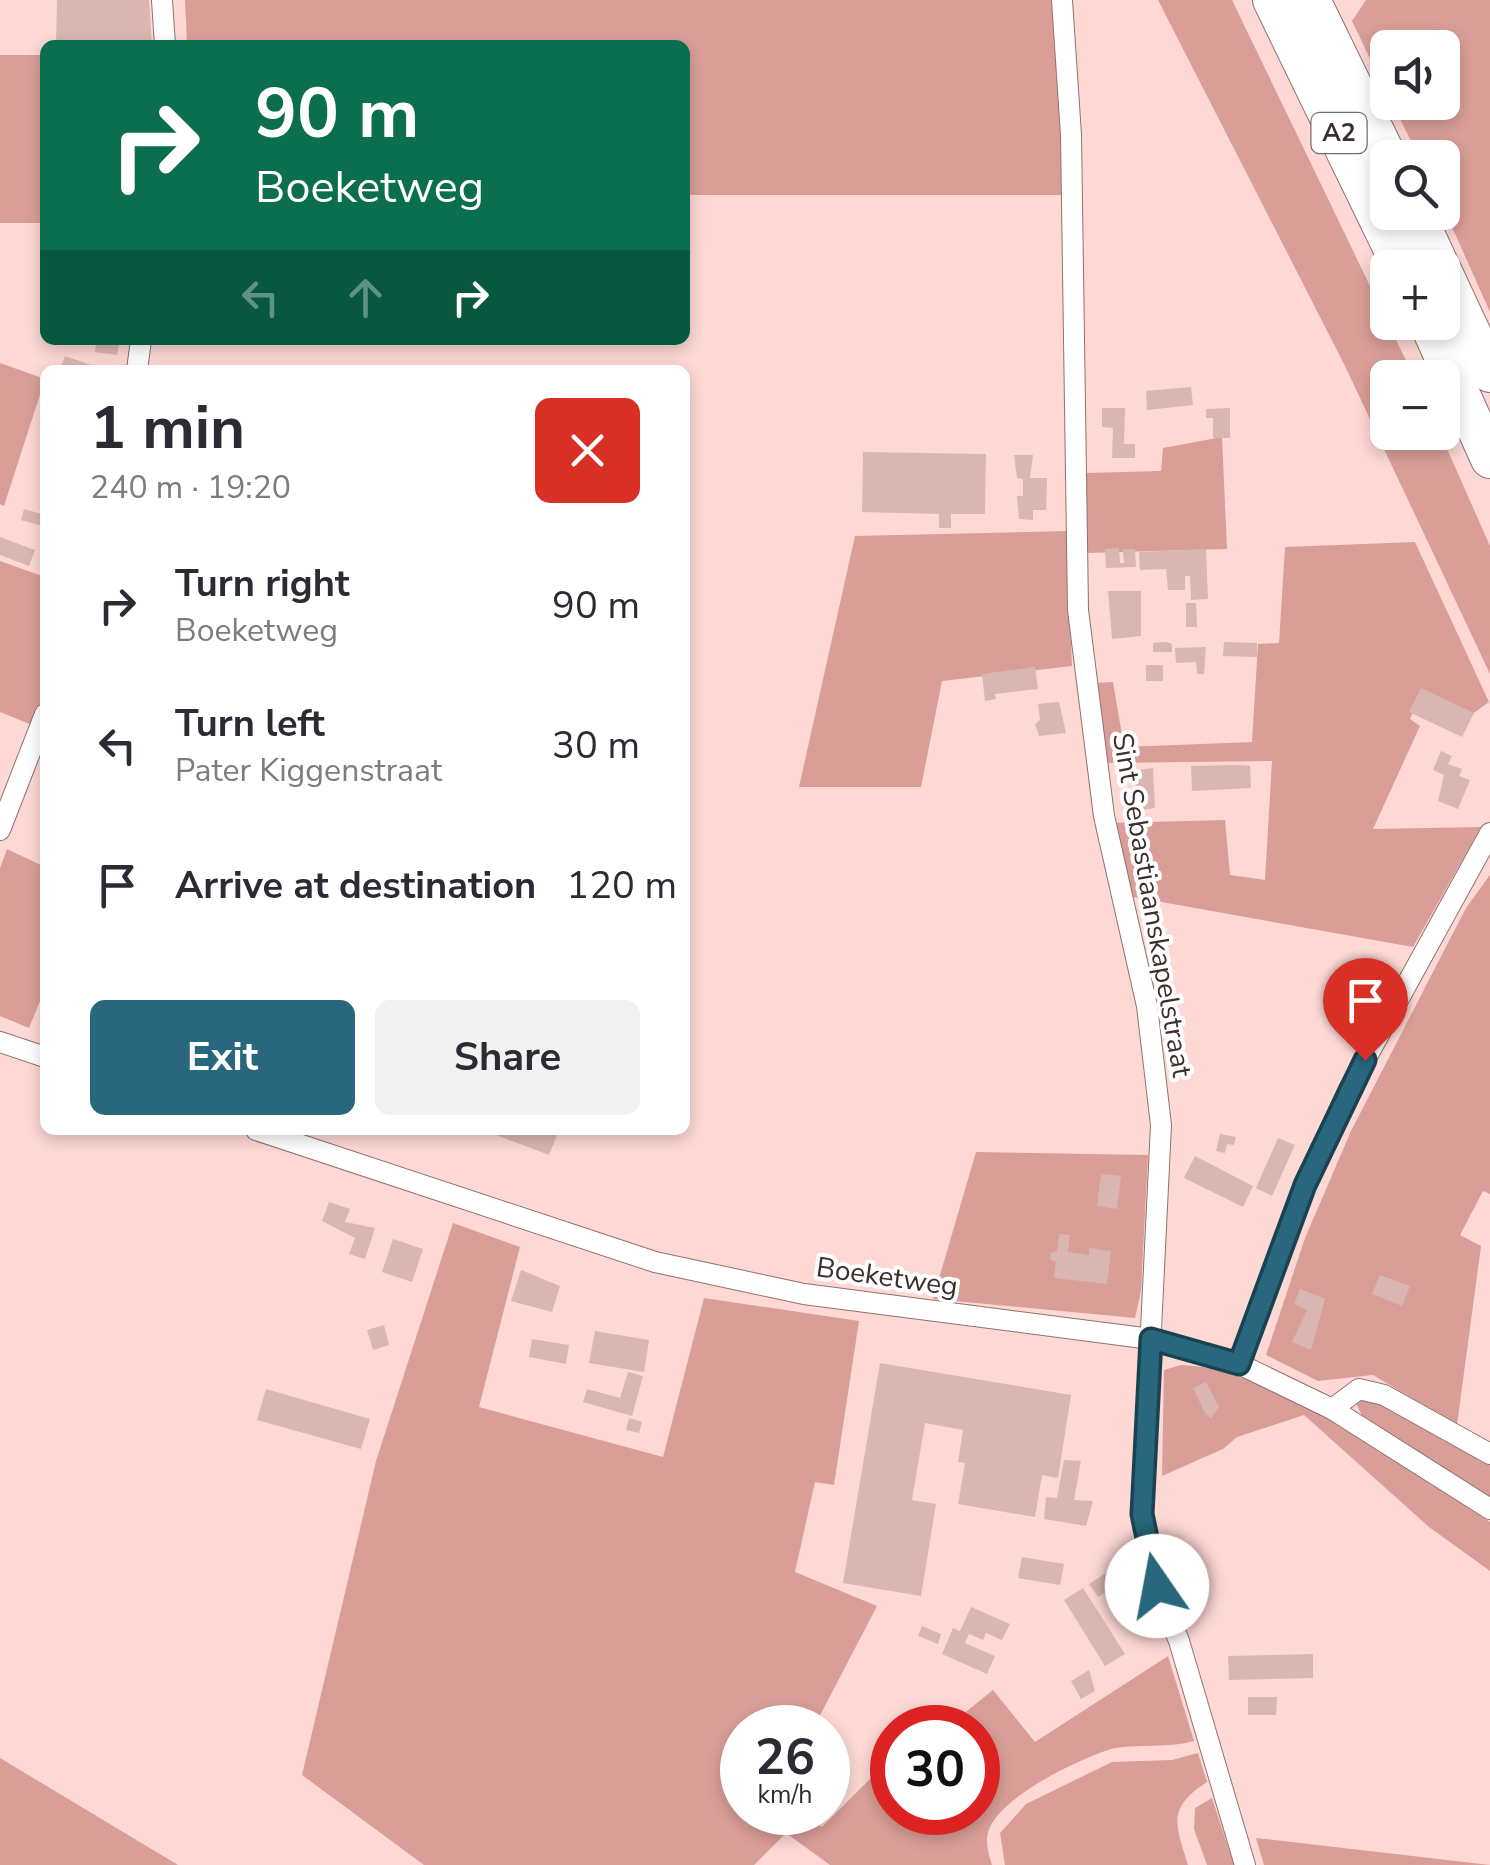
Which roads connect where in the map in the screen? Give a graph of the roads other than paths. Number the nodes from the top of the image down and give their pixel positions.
1 (162, 0) edge
2 (1062, 0) edge
3 (1272, 0) edge
4 (1311, 0) edge
5 (165, 40) edge
6 (1379, 140) edge
7 (1393, 250) edge
8 (1460, 308) edge
9 (1436, 340) edge
10 (1490, 373) edge
11 (1490, 458) edge
12 (40, 727) edge
13 (0, 830) edge
14 (1490, 833) edge
15 (0, 1042) edge
16 (40, 1055) edge
17 (271, 1135) edge
18 (1151, 1339) junction
19 (1239, 1364) junction
20 (1332, 1410) junction
21 (1490, 1454) edge
22 (1490, 1509) edge
23 (1245, 1865) edge

1 - 5 street
2 - 18 street, Sint Sebastiaanskapelstraat
3 - 7 highway, A2
4 - 6 highway, A2
8 - 10 highway
9 - 11 highway
12 - 13 street
14 - 19 street
15 - 16 street
17 - 18 street, Boeketweg
18 - 19 street, Boeketweg
18 - 23 street, Sint Sebastiaanskapelstraat
19 - 20 street, Boeketweg
20 - 21 street
20 - 22 street, Boeketweg

